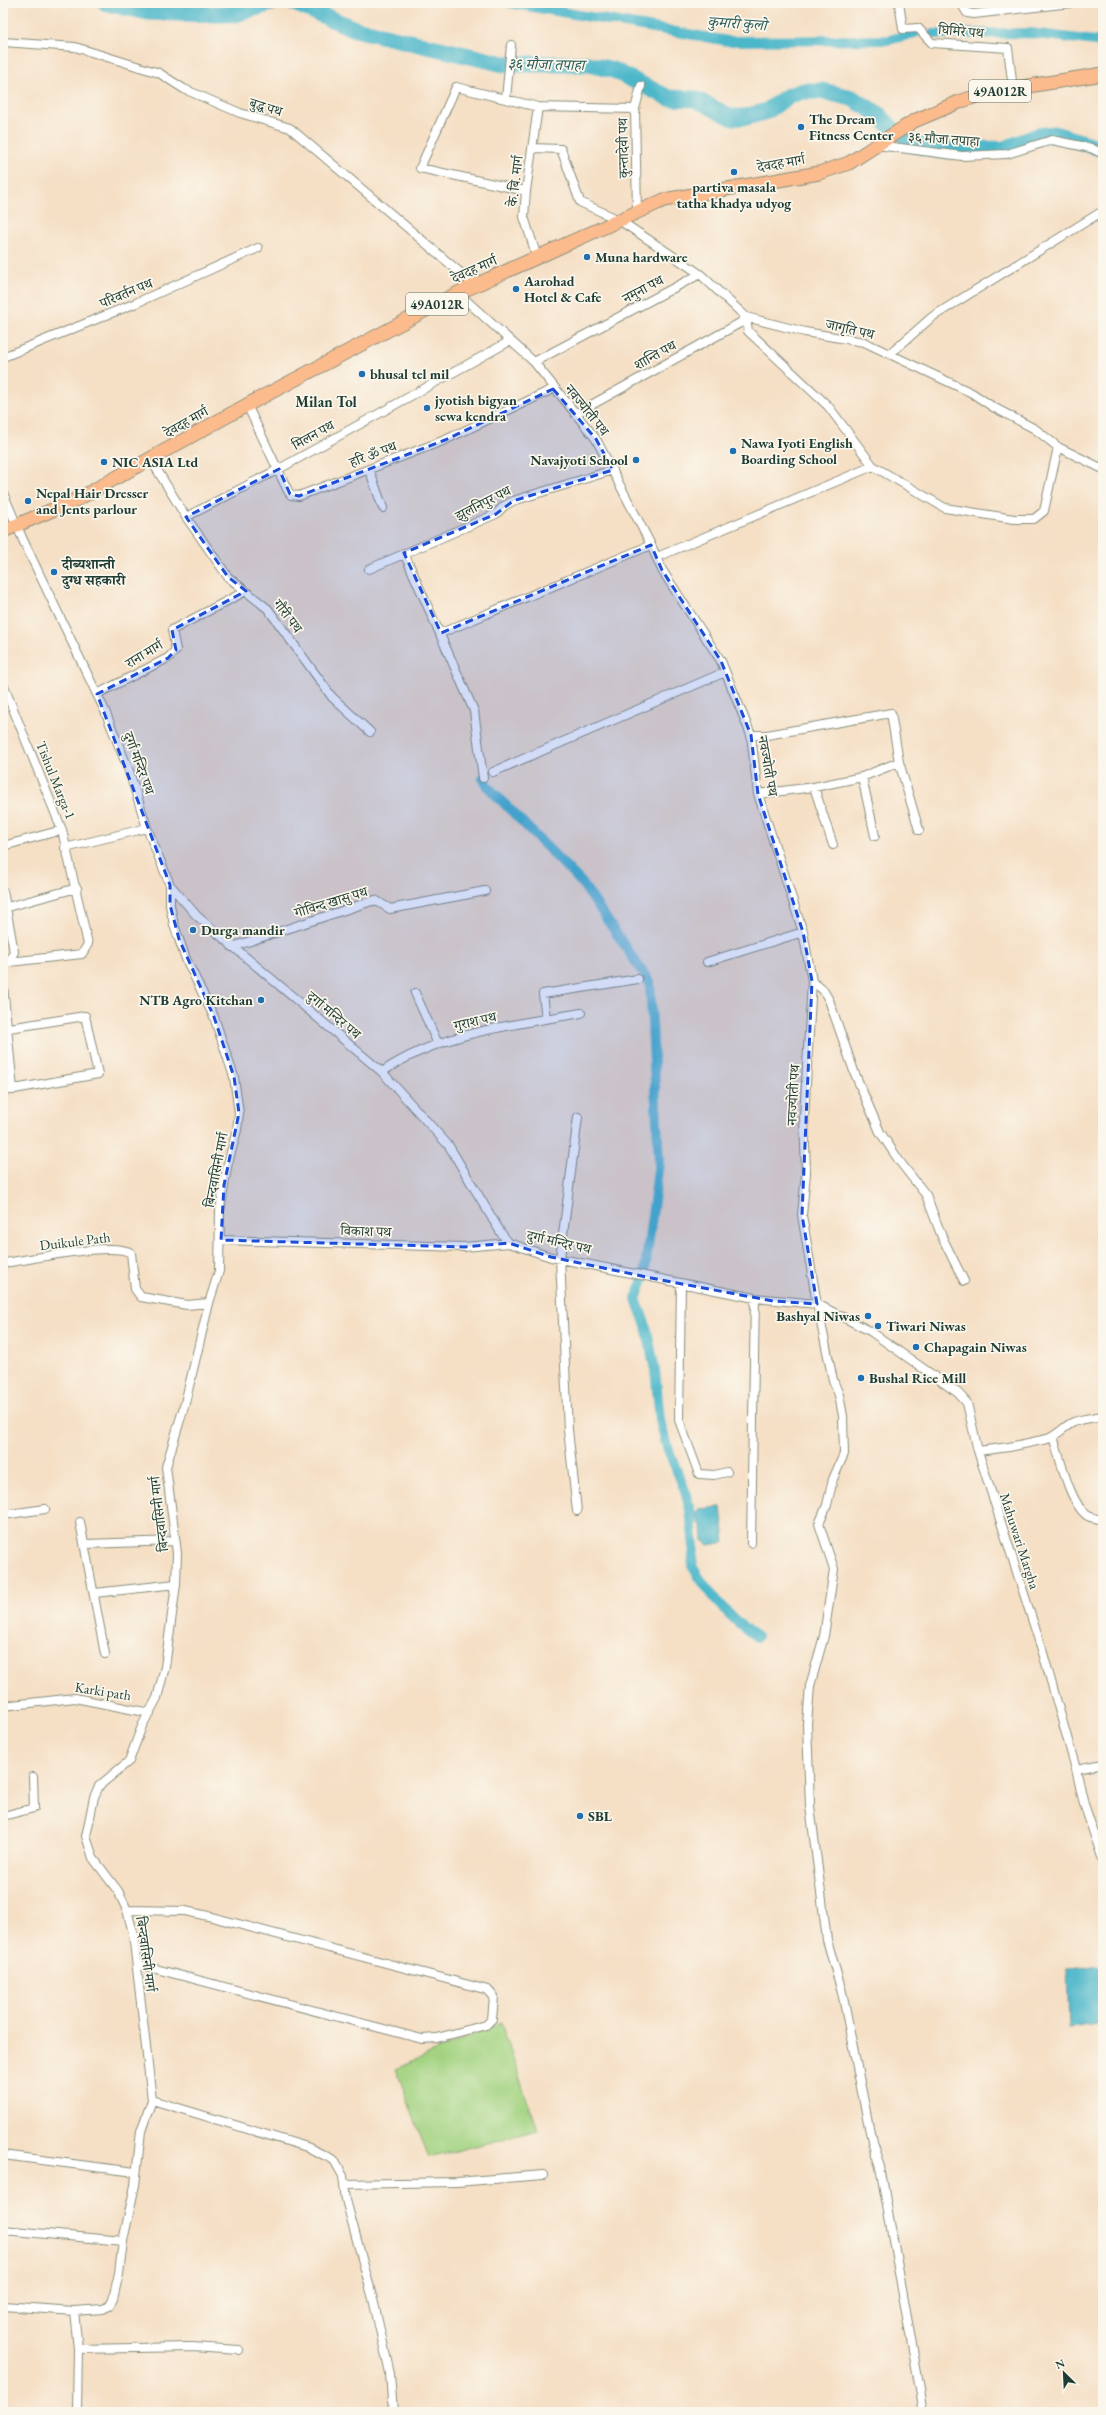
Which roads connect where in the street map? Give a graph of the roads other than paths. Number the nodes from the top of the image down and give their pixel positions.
1 (899, 3) edge
2 (961, 3) edge
3 (1071, 3) edge
4 (3, 42) edge
5 (512, 45) dead end
6 (1103, 74) edge
7 (641, 86) dead end
8 (1013, 88) junction
9 (506, 99) junction
10 (538, 106) junction
11 (635, 109) junction
12 (876, 145) junction
13 (532, 148) junction
14 (1103, 154) edge
15 (526, 191) junction
16 (1103, 211) edge
17 (637, 212) junction
18 (619, 220) junction
19 (258, 248) dead end
20 (537, 257) junction
21 (700, 274) junction
22 (476, 286) junction
23 (458, 293) junction
24 (746, 317) junction
25 (510, 342) junction
26 (890, 354) junction
27 (3, 357) edge
28 (534, 362) junction
29 (554, 389) junction
30 (247, 405) junction
31 (575, 414) junction
32 (1058, 447) junction
33 (151, 460) junction
34 (873, 466) junction
35 (279, 469) junction
36 (370, 469) junction
37 (1103, 469) edge
38 (613, 470) junction
39 (3, 493) edge
40 (383, 508) dead end
41 (186, 517) junction
42 (16, 526) junction
43 (3, 531) edge
44 (651, 545) junction
45 (404, 553) junction
46 (657, 557) junction
47 (369, 569) dead end
48 (246, 591) junction
49 (441, 633) junction
50 (725, 672) junction
51 (3, 684) edge
52 (98, 694) junction
53 (370, 732) dead end
54 (751, 735) junction
55 (899, 762) junction
56 (493, 772) dead end
57 (862, 777) junction
58 (483, 778) dead end
59 (814, 787) junction
60 (758, 794) junction
61 (147, 828) junction
62 (62, 830) junction
63 (919, 830) dead end
64 (875, 836) dead end
65 (833, 845) dead end
66 (3, 846) edge
67 (65, 848) junction
68 (170, 885) junction
69 (77, 888) junction
70 (3, 891) edge
71 (485, 891) dead end
72 (7, 907) junction
73 (803, 932) junction
74 (232, 947) junction
75 (707, 962) dead end
76 (6, 964) edge
77 (638, 979) dead end
78 (812, 981) junction
79 (3, 985) edge
80 (414, 993) dead end
81 (581, 1013) dead end
82 (546, 1019) junction
83 (6, 1028) edge
84 (438, 1044) junction
85 (382, 1072) junction
86 (13, 1090) junction
87 (3, 1091) edge
88 (578, 1117) dead end
89 (221, 1240) junction
90 (509, 1243) junction
91 (560, 1258) junction
92 (3, 1263) edge
93 (964, 1281) dead end
94 (681, 1284) junction
95 (755, 1298) junction
96 (209, 1303) junction
97 (817, 1304) junction
98 (1103, 1416) edge
99 (1053, 1437) junction
100 (978, 1450) junction
101 (727, 1472) dead end
102 (45, 1509) dead end
103 (576, 1510) dead end
104 (3, 1516) edge
105 (1103, 1521) edge
106 (80, 1522) dead end
107 (175, 1541) junction
108 (750, 1543) dead end
109 (86, 1544) junction
110 (176, 1584) junction
111 (95, 1594) junction
112 (105, 1654) dead end
113 (3, 1706) edge
114 (150, 1713) junction
115 (1103, 1764) edge
116 (1076, 1768) junction
117 (33, 1777) dead end
118 (3, 1816) edge
119 (1103, 1860) edge
120 (127, 1910) junction
121 (137, 1964) junction
122 (152, 2100) junction
123 (3, 2155) edge
124 (135, 2172) junction
125 (543, 2175) dead end
126 (344, 2184) junction
127 (3, 2230) edge
128 (123, 2241) junction
129 (3, 2306) edge
130 (74, 2311) junction
131 (78, 2349) junction
132 (239, 2350) dead end
133 (77, 2412) edge
134 (392, 2412) edge
135 (924, 2412) edge

1 - 8 street, घिमिरे पथ
2 - 3 street
4 - 22 street, बुद्ध पथ
5 - 9 street
6 - 8 main road, 49A012R
7 - 11 street
8 - 12 main road, देवदह मार्ग / 49A012R
9 - 10 street, कुन्तादेवी पथ
9 - 15 street, कुन्तादेवी पथ
10 - 11 street, कुन्तादेवी पथ
10 - 13 street, के. बि. मार्ग
11 - 17 street, कुन्तादेवी पथ
12 - 14 street, ३६ मौजा तपाहा
12 - 17 main road, देवदह मार्ग / 49A012R
13 - 15 street, के. बि. मार्ग
13 - 18 street, जागृति पथ
15 - 20 street, के. बि. मार्ग
16 - 26 street
17 - 18 main road, देवदह मार्ग / 49A012R
18 - 20 main road, देवदह मार्ग / 49A012R
18 - 21 street, जागृति पथ
19 - 27 street, परिवर्तन पथ
20 - 22 main road, देवदह मार्ग / 49A012R
21 - 24 street, जागृति पथ
21 - 28 street, नमुना पथ
22 - 23 main road, देवदह मार्ग / 49A012R
23 - 25 street, नवज्योती पथ
23 - 30 main road, देवदह मार्ग / 49A012R
24 - 26 street, जागृति पथ
24 - 31 street, शान्ति पथ
24 - 34 street
25 - 28 street, नवज्योती पथ
25 - 35 street, मिलन पथ
26 - 32 street, जागृति पथ
28 - 29 street, नवज्योती पथ
29 - 31 street, नवज्योती पथ
29 - 36 street, हरि ॐ पथ
30 - 33 main road, देवदह मार्ग / 49A012R
30 - 35 street, हरि ॐ पथ
31 - 38 street, नवज्योती पथ
32 - 34 street
32 - 37 street, जागृति पथ
33 - 41 street
33 - 42 main road, देवदह मार्ग / 49A012R
34 - 46 street
35 - 36 street, हरि ॐ पथ
35 - 41 street, मिलन पथ
36 - 40 street
38 - 44 street, नवज्योती पथ
38 - 45 street, झुलनिपुर पथ
39 - 42 street, दुर्गा मन्दिर पथ
41 - 48 street, गौरी पथ
42 - 43 main road, देवदह मार्ग / 49A012R
42 - 52 street, दुर्गा मन्दिर पथ
44 - 46 street, नवज्योती पथ
44 - 49 street
45 - 47 street, झुलनिपुर पथ
45 - 49 street
46 - 50 street, नवज्योती पथ
48 - 52 street, राना मार्ग
48 - 53 street, गौरी पथ
49 - 58 street
50 - 54 street, नवज्योती पथ
50 - 56 street
51 - 62 street, Tishul Marga-1
52 - 61 street, दुर्गा मन्दिर पथ
54 - 55 street
54 - 60 street, नवज्योती पथ
55 - 57 street
55 - 63 street
57 - 59 street
57 - 64 street
59 - 60 street
59 - 65 street
60 - 73 street, नवज्योती पथ
61 - 67 street
61 - 68 street, दुर्गा मन्दिर पथ
62 - 66 street
62 - 67 street, Tishul Marga-1
67 - 69 street, Tishul Marga-1
68 - 74 street, दुर्गा मन्दिर पथ
68 - 89 street, बिन्दवासिनी मार्ग
69 - 72 street
69 - 76 street, Tishul Marga-1
70 - 72 street
71 - 74 street, गोविन्द खासु पथ
72 - 76 street
73 - 75 street
73 - 78 street, नवज्योती पथ
74 - 85 street, दुर्गा मन्दिर पथ
77 - 82 street
78 - 93 street
78 - 97 street, नवज्योती पथ
79 - 83 street
80 - 84 street
81 - 82 street, गुराश पथ
82 - 84 street, गुराश पथ
83 - 86 street
83 - 86 street
84 - 85 street, गुराश पथ
85 - 90 street, दुर्गा मन्दिर पथ
86 - 87 street
88 - 91 street
89 - 90 street, विकाश पथ
89 - 96 street, बिन्दवासिनी मार्ग
90 - 91 street, दुर्गा मन्दिर पथ
91 - 94 street, दुर्गा मन्दिर पथ
91 - 103 street
92 - 96 street, Duikule Path
94 - 95 street, दुर्गा मन्दिर पथ
94 - 101 street
95 - 97 street, दुर्गा मन्दिर पथ
95 - 108 street
96 - 107 street, बिन्दवासिनी मार्ग
97 - 100 street, Mahuwari Margha
97 - 135 street, नवज्योती पथ
98 - 99 street
99 - 100 street
99 - 105 street
100 - 116 street, Mahuwari Margha
102 - 104 street
106 - 109 street
107 - 109 street
107 - 110 street, बिन्दवासिनी मार्ग
109 - 111 street
110 - 111 street
110 - 114 street, बिन्दवासिनी मार्ग
111 - 112 street
113 - 114 street, Karki path
114 - 120 street, बिन्दवासिनी मार्ग
115 - 116 street
116 - 119 street, Mahuwari Margha
117 - 118 street
120 - 121 street, बिन्दवासिनी मार्ग
120 - 121 street
121 - 122 street, बिन्दवासिनी मार्ग
122 - 124 street
122 - 126 street
123 - 124 street
124 - 128 street
125 - 126 street
126 - 134 street
127 - 128 street
128 - 130 street
129 - 130 street
130 - 131 street
131 - 132 street
131 - 133 street

